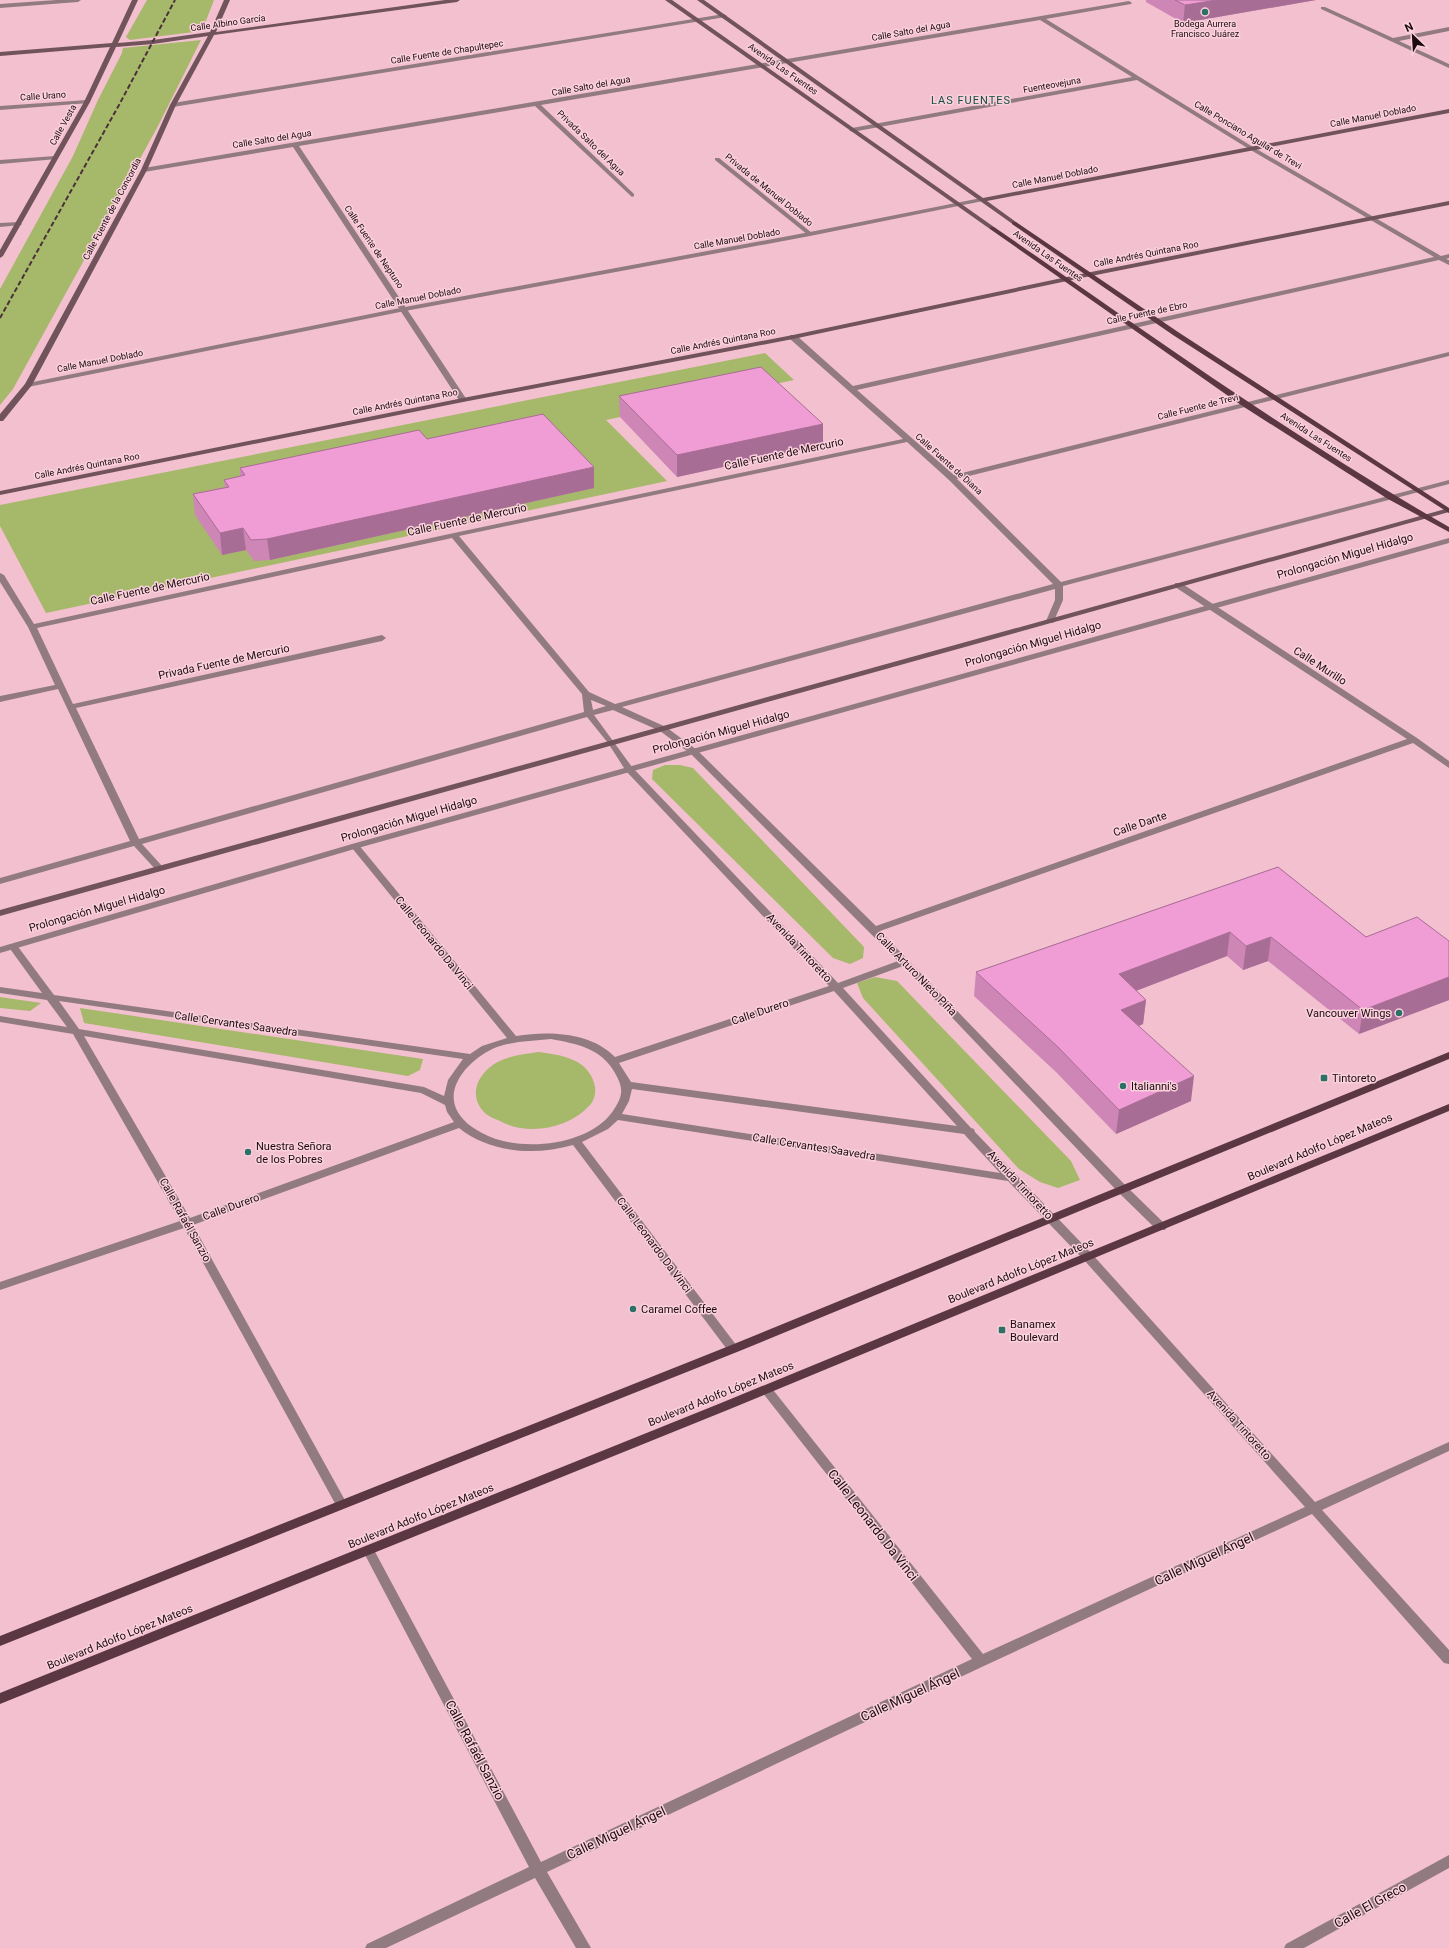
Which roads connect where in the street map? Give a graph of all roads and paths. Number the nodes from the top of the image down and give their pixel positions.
1 (78, 0) edge
2 (136, 0) edge
3 (227, 0) edge
4 (457, 0) edge
5 (668, 0) edge
6 (700, 0) edge
7 (1129, 3) dead end
8 (0, 6) edge
9 (1323, 8) dead end
10 (724, 16) junction
11 (1041, 18) junction
12 (697, 20) junction
13 (1449, 29) edge
14 (212, 34) junction
15 (1393, 40) junction
16 (115, 45) junction
17 (0, 54) edge
18 (789, 61) junction
19 (762, 66) junction
20 (1449, 66) edge
21 (1138, 78) junction
22 (86, 102) junction
23 (537, 104) junction
24 (174, 105) junction
25 (0, 108) edge
26 (1449, 111) edge
27 (877, 126) junction
28 (852, 130) junction
29 (295, 145) junction
30 (1251, 148) junction
31 (55, 158) junction
32 (717, 159) dead end
33 (0, 162) edge
34 (144, 170) junction
35 (632, 195) dead end
36 (981, 200) junction
37 (1449, 203) edge
38 (958, 205) junction
39 (1371, 219) junction
40 (19, 224) junction
41 (0, 225) edge
42 (810, 234) junction
43 (0, 256) edge
44 (1449, 256) edge
45 (1440, 258) junction
46 (1449, 263) edge
47 (1086, 275) junction
48 (1065, 280) junction
49 (405, 309) junction
50 (1157, 320) junction
51 (1131, 326) junction
52 (793, 337) junction
53 (1449, 354) edge
54 (28, 385) junction
55 (850, 389) junction
56 (1273, 398) junction
57 (463, 400) junction
58 (1247, 405) junction
59 (0, 419) edge
60 (908, 440) junction
61 (952, 478) junction
62 (1449, 482) edge
63 (1417, 491) junction
64 (0, 493) edge
65 (1391, 497) junction
66 (1449, 510) edge
67 (1424, 517) junction
68 (1449, 530) edge
69 (454, 535) junction
70 (1449, 540) edge
71 (0, 575) edge
72 (1059, 585) junction
73 (1178, 585) junction
74 (1209, 607) junction
75 (1050, 621) junction
76 (32, 627) junction
77 (382, 638) dead end
78 (60, 686) junction
79 (586, 694) junction
80 (0, 699) edge
81 (616, 706) junction
82 (70, 707) junction
83 (589, 714) junction
84 (663, 729) junction
85 (1414, 740) junction
86 (611, 742) junction
87 (694, 752) junction
88 (1449, 765) edge
89 (629, 769) junction
90 (135, 841) junction
91 (355, 846) junction
92 (159, 868) junction
93 (0, 880) edge
94 (0, 913) edge
95 (874, 930) junction
96 (13, 946) junction
97 (0, 950) edge
98 (905, 962) junction
99 (836, 987) junction
100 (0, 990) edge
101 (51, 997) junction
102 (0, 1019) edge
103 (77, 1033) junction
104 (513, 1039) junction
105 (1449, 1056) edge
106 (471, 1057) junction
107 (614, 1061) junction
108 (627, 1085) junction
109 (449, 1103) junction
110 (1449, 1107) edge
111 (616, 1116) junction
112 (460, 1123) junction
113 (970, 1131) junction
114 (576, 1142) junction
115 (1011, 1178) junction
116 (1122, 1189) junction
117 (1052, 1219) junction
118 (187, 1223) junction
119 (1161, 1227) junction
120 (1088, 1257) junction
121 (0, 1286) edge
122 (733, 1349) junction
123 (766, 1389) junction
124 (1449, 1446) edge
125 (341, 1504) junction
126 (1314, 1508) junction
127 (369, 1551) junction
128 (0, 1641) edge
129 (1449, 1659) edge
130 (981, 1661) junction
131 (0, 1699) edge
132 (1449, 1861) edge
133 (538, 1870) junction
134 (372, 1948) edge
135 (584, 1948) edge
136 (1291, 1948) edge

1 - 8 street
2 - 16 main road, Calle Vesta
3 - 14 main road, Calle Fuente de la Concordia
4 - 14 main road, Calle Albino García
5 - 12 main road, Avenida Las Fuentes
6 - 10 main road, Avenida Las Fuentes
7 - 11 street
9 - 15 street
10 - 12 street, Calle Fuente de Chapultepec
10 - 18 main road, Avenida Las Fuentes
11 - 18 street, Calle Salto del Agua
11 - 21 street, Calle Ponciano Aguilar de Trevi
12 - 19 main road, Avenida Las Fuentes
12 - 24 street, Calle Fuente de Chapultepec
13 - 15 street
14 - 16 main road, Calle Albino García
14 - 24 main road, Calle Fuente de la Concordia
15 - 20 street
16 - 17 main road, Calle Albino García
16 - 22 main road, Calle Vesta
18 - 19 street, Calle Salto del Agua
18 - 27 main road, Avenida Las Fuentes
19 - 23 street, Calle Salto del Agua
19 - 28 main road, Avenida Las Fuentes
21 - 27 street, Fuenteovejuna
21 - 30 street, Calle Ponciano Aguilar de Trevi
22 - 25 street, Calle Urano
22 - 31 main road, Calle Vesta
23 - 29 street, Calle Salto del Agua
23 - 35 street, Privada Salto del Agua
24 - 34 main road, Calle Fuente de la Concordia
26 - 30 main road, Calle Manuel Doblado
27 - 28 street, Fuenteovejuna
27 - 36 main road, Avenida Las Fuentes
28 - 38 main road, Avenida Las Fuentes
29 - 34 street, Calle Salto del Agua
29 - 49 street, Calle Fuente de Neptuno
30 - 36 main road, Calle Manuel Doblado
30 - 39 street, Calle Ponciano Aguilar de Trevi
31 - 33 street
31 - 40 main road, Calle Vesta
32 - 42 street, Privada de Manuel Doblado
34 - 54 main road, Calle Fuente de la Concordia
36 - 38 street, Calle Manuel Doblado
36 - 47 main road, Avenida Las Fuentes
37 - 39 main road, Calle Andrés Quintana Roo
38 - 42 street, Calle Manuel Doblado
38 - 48 main road, Avenida Las Fuentes
39 - 45 street, Calle Ponciano Aguilar de Trevi
39 - 47 main road, Calle Andrés Quintana Roo
40 - 41 street
40 - 43 main road, Calle Vesta
42 - 49 street, Calle Manuel Doblado
44 - 45 street, Calle Fuente de Ebro
45 - 46 street, Calle Ponciano Aguilar de Trevi
45 - 50 street, Calle Fuente de Ebro
47 - 48 main road, Calle Andrés Quintana Roo
47 - 50 main road, Avenida Las Fuentes
48 - 51 main road, Avenida Las Fuentes
48 - 52 main road, Calle Andrés Quintana Roo
49 - 54 street, Calle Manuel Doblado
49 - 57 street, Calle Fuente de Neptuno
50 - 51 street, Calle Fuente de Ebro
50 - 56 main road, Avenida Las Fuentes
51 - 55 street, Calle Fuente de Ebro
51 - 58 main road, Avenida Las Fuentes
52 - 55 street, Calle Fuente de Diana
52 - 57 main road, Calle Andrés Quintana Roo
53 - 56 street, Calle Fuente de Trevi
54 - 59 main road, Calle Fuente de la Concordia
55 - 60 street, Calle Fuente de Diana
56 - 58 street, Calle Fuente de Trevi
56 - 63 main road, Avenida Las Fuentes
57 - 64 main road, Calle Andrés Quintana Roo
58 - 61 street, Calle Fuente de Trevi
58 - 65 main road, Avenida Las Fuentes
60 - 61 street, Calle Fuente de Diana
60 - 69 street, Calle Fuente de Mercurio
61 - 72 street, Calle Fuente de Diana
62 - 63 street
63 - 65 street
63 - 66 main road, Avenida Las Fuentes
65 - 67 main road, Avenida Las Fuentes
65 - 72 street
66 - 67 main road, Prolongación Miguel Hidalgo
67 - 68 main road, Avenida Las Fuentes
67 - 73 main road, Prolongación Miguel Hidalgo
69 - 76 street, Calle Fuente de Mercurio
69 - 79 street
70 - 74 street, Prolongación Miguel Hidalgo
71 - 76 street
72 - 75 street
72 - 81 street
73 - 74 street, Calle Murillo
73 - 75 main road, Prolongación Miguel Hidalgo
74 - 85 street, Calle Murillo
74 - 87 street, Prolongación Miguel Hidalgo
75 - 84 main road, Prolongación Miguel Hidalgo
76 - 78 street
77 - 82 street, Privada Fuente de Mercurio
78 - 80 street
78 - 82 street
79 - 81 street
79 - 83 street
81 - 83 street
81 - 84 street
82 - 90 street
83 - 86 street, Avenida Tintoretto
83 - 90 street
84 - 86 main road, Prolongación Miguel Hidalgo
84 - 87 street, Calle Arturo Nieto Piña
85 - 88 street, Calle Murillo
85 - 95 street, Calle Dante
86 - 89 street, Avenida Tintoretto
86 - 92 main road, Prolongación Miguel Hidalgo
87 - 89 street, Prolongación Miguel Hidalgo
87 - 95 street, Calle Arturo Nieto Piña
89 - 91 street, Prolongación Miguel Hidalgo
89 - 99 street, Avenida Tintoretto
90 - 92 street
90 - 93 street
91 - 96 street, Prolongación Miguel Hidalgo
91 - 104 street, Calle Leonardo Da Vinci
92 - 94 main road, Prolongación Miguel Hidalgo
95 - 98 street, Calle Arturo Nieto Piña
96 - 97 street, Prolongación Miguel Hidalgo
96 - 101 street, Calle Rafaél Sanzio
98 - 99 street, Calle Durero
98 - 116 street, Calle Arturo Nieto Piña
99 - 107 street, Calle Durero
99 - 113 street, Avenida Tintoretto
100 - 101 street, Calle Cervantes Saavedra
101 - 103 street, Calle Rafaél Sanzio
101 - 106 street, Calle Cervantes Saavedra
102 - 103 street
103 - 109 street
103 - 118 street, Calle Rafaél Sanzio
104 - 106 street
104 - 107 street
105 - 116 main road
106 - 109 street
107 - 108 street
108 - 111 street
108 - 113 street
109 - 112 street
110 - 119 main road, Boulevard Adolfo López Mateos
111 - 114 street
111 - 115 street, Calle Cervantes Saavedra
112 - 114 street
112 - 118 street, Calle Durero
113 - 115 street, Avenida Tintoretto
114 - 122 street, Calle Leonardo Da Vinci
115 - 117 street, Avenida Tintoretto
116 - 117 main road
116 - 119 street, Calle Arturo Nieto Piña
117 - 120 street, Avenida Tintoretto
117 - 122 main road
118 - 121 street, Calle Durero
118 - 125 street, Calle Rafaél Sanzio
119 - 120 main road, Boulevard Adolfo López Mateos
120 - 123 main road, Boulevard Adolfo López Mateos
120 - 126 street, Avenida Tintoretto
122 - 125 main road
123 - 127 main road, Boulevard Adolfo López Mateos
123 - 130 street, Calle Leonardo Da Vinci
124 - 126 street, Calle Miguel Ángel
125 - 128 main road
126 - 129 street, Avenida Tintoretto
126 - 130 street, Calle Miguel Ángel
127 - 131 main road, Boulevard Adolfo López Mateos
127 - 133 street, Calle Rafaél Sanzio
130 - 133 street, Calle Miguel Ángel
132 - 136 street, Calle El Greco
133 - 134 street, Calle Miguel Ángel
133 - 135 street, Calle Rafaél Sanzio

